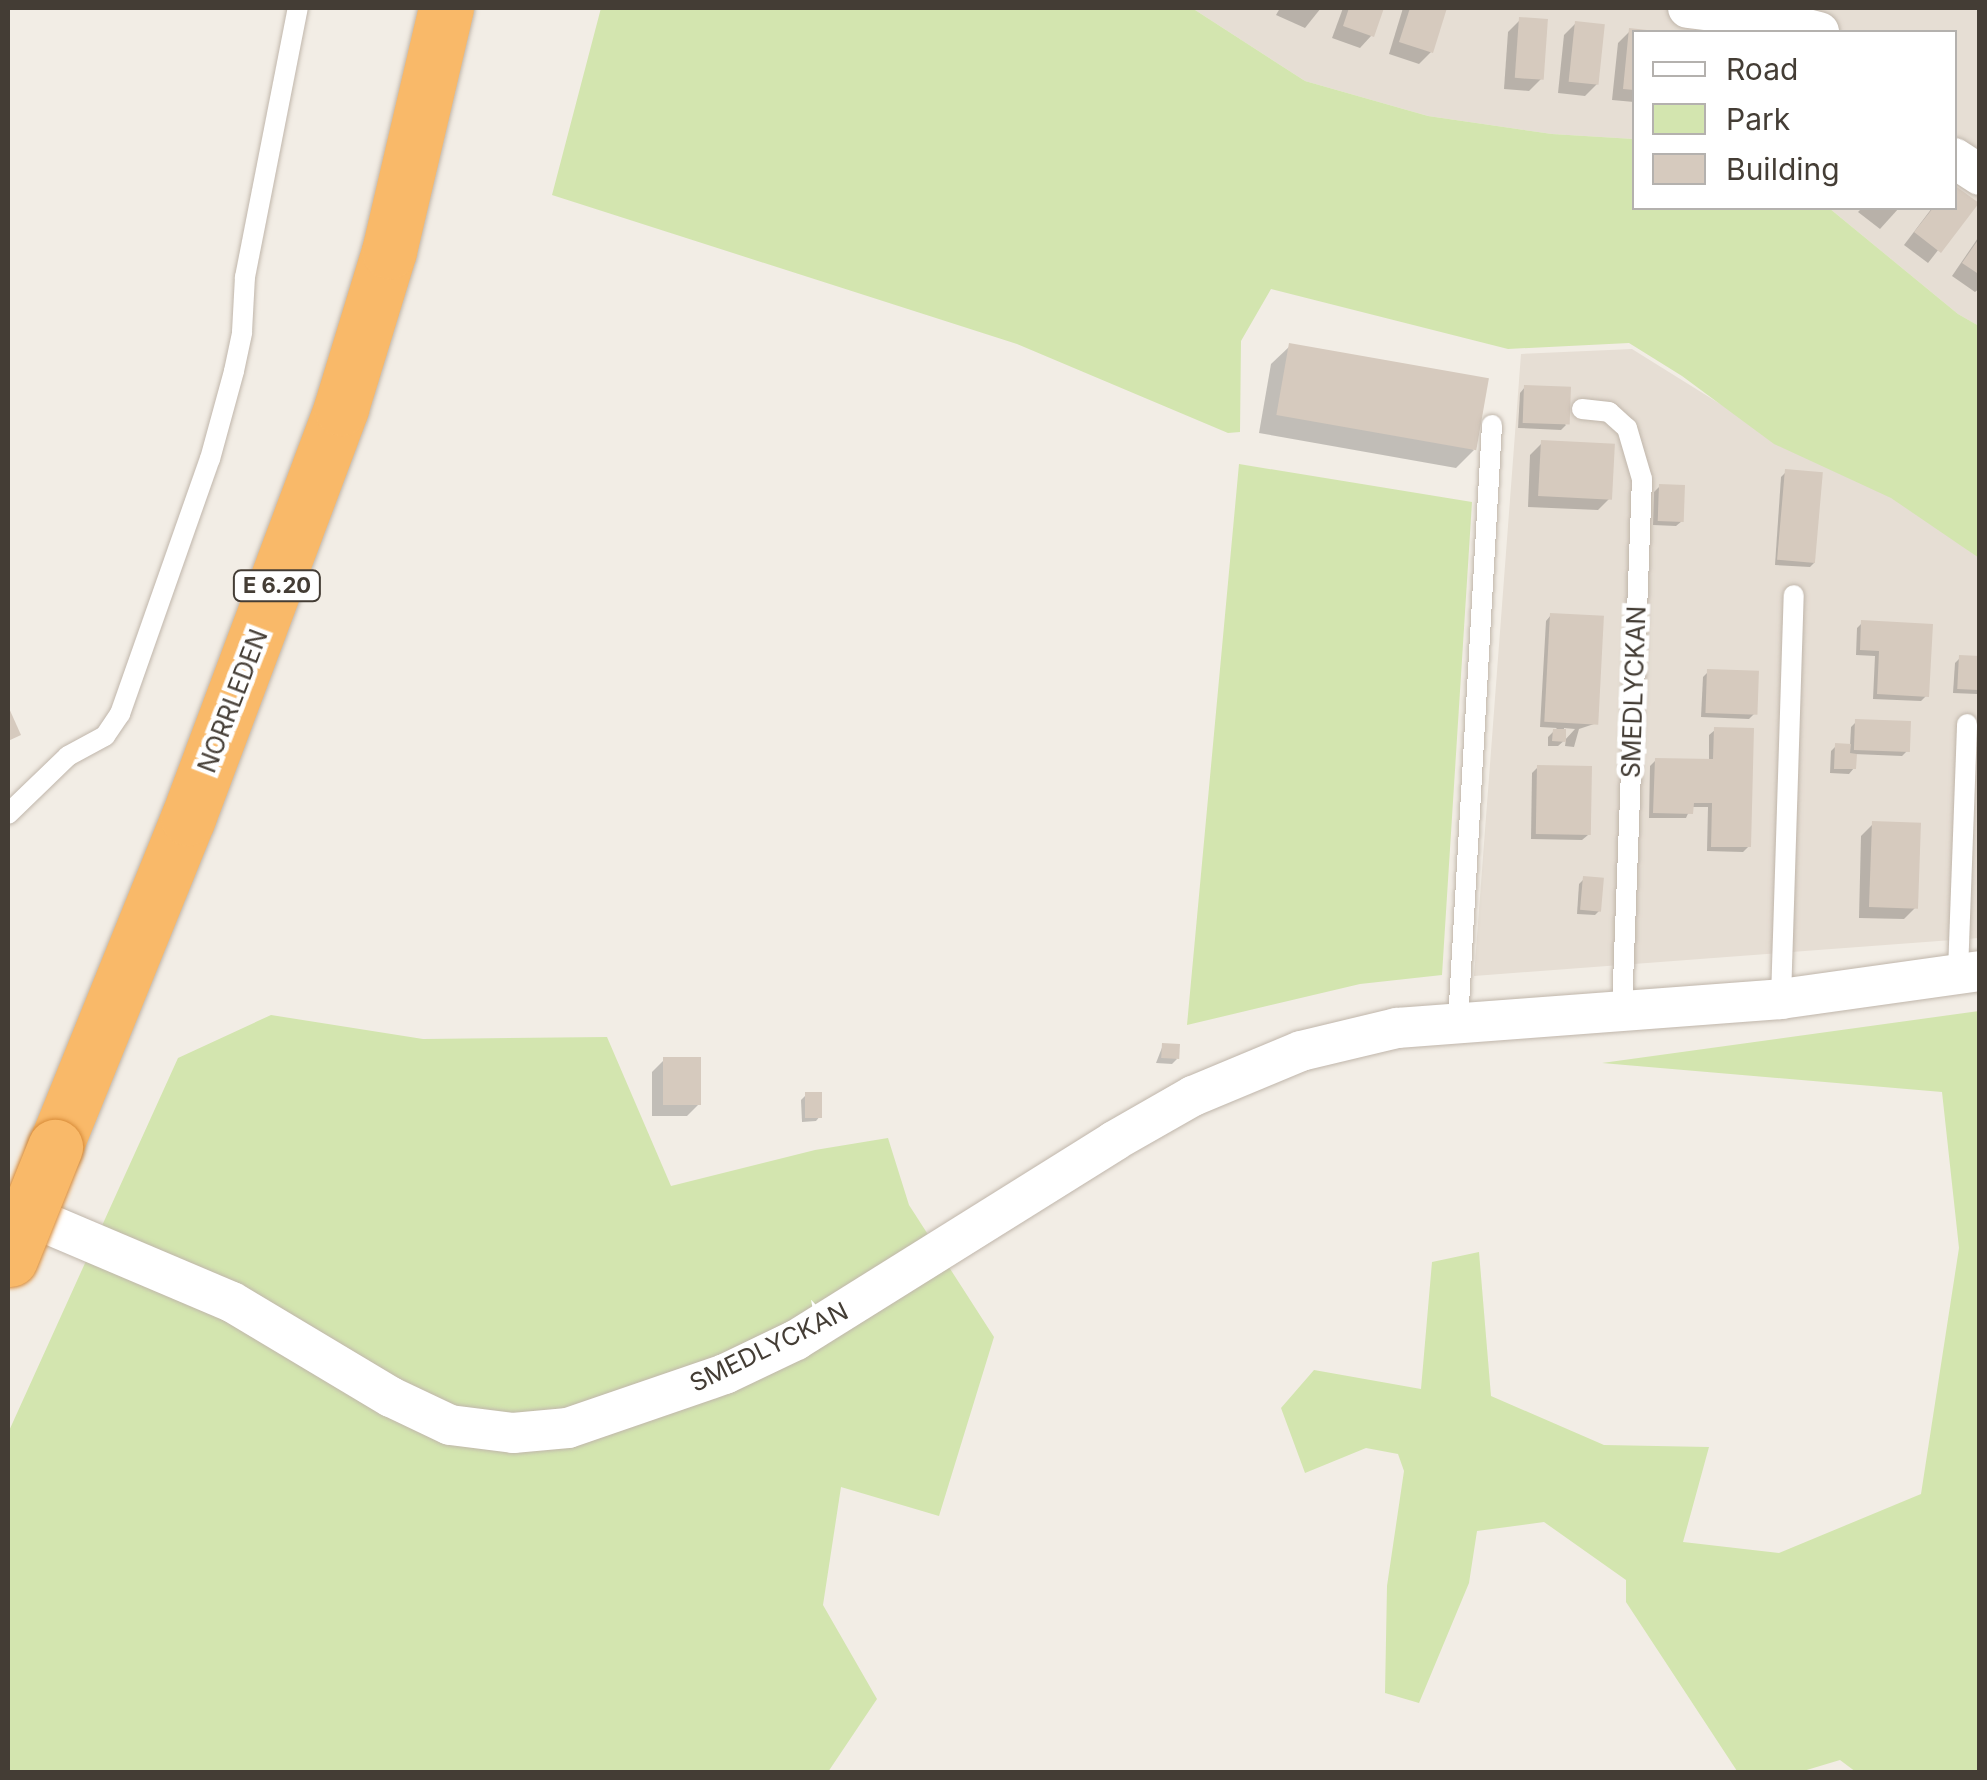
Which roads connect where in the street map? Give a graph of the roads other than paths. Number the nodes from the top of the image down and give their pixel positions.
1 (298, 8) edge
2 (446, 8) edge
3 (1688, 8) edge
4 (1823, 23) edge
5 (1957, 160) edge
6 (1980, 175) edge
7 (1582, 409) dead end
8 (1492, 426) dead end
9 (1794, 595) dead end
10 (1967, 724) dead end
11 (8, 814) edge
12 (1968, 972) edge
13 (1782, 999) junction
14 (1622, 1010) junction
15 (1458, 1022) junction
16 (8, 1244) edge

1 - 11 lane
2 - 16 highway, NORRLEDEN / E 6.20, bridge
3 - 4 street
5 - 6 street
7 - 14 lane, SMEDLYCKAN
8 - 15 lane
9 - 13 lane
10 - 12 lane
12 - 13 street, SMEDLYCKAN
13 - 14 street, SMEDLYCKAN
14 - 15 street, SMEDLYCKAN
15 - 16 street, SMEDLYCKAN

